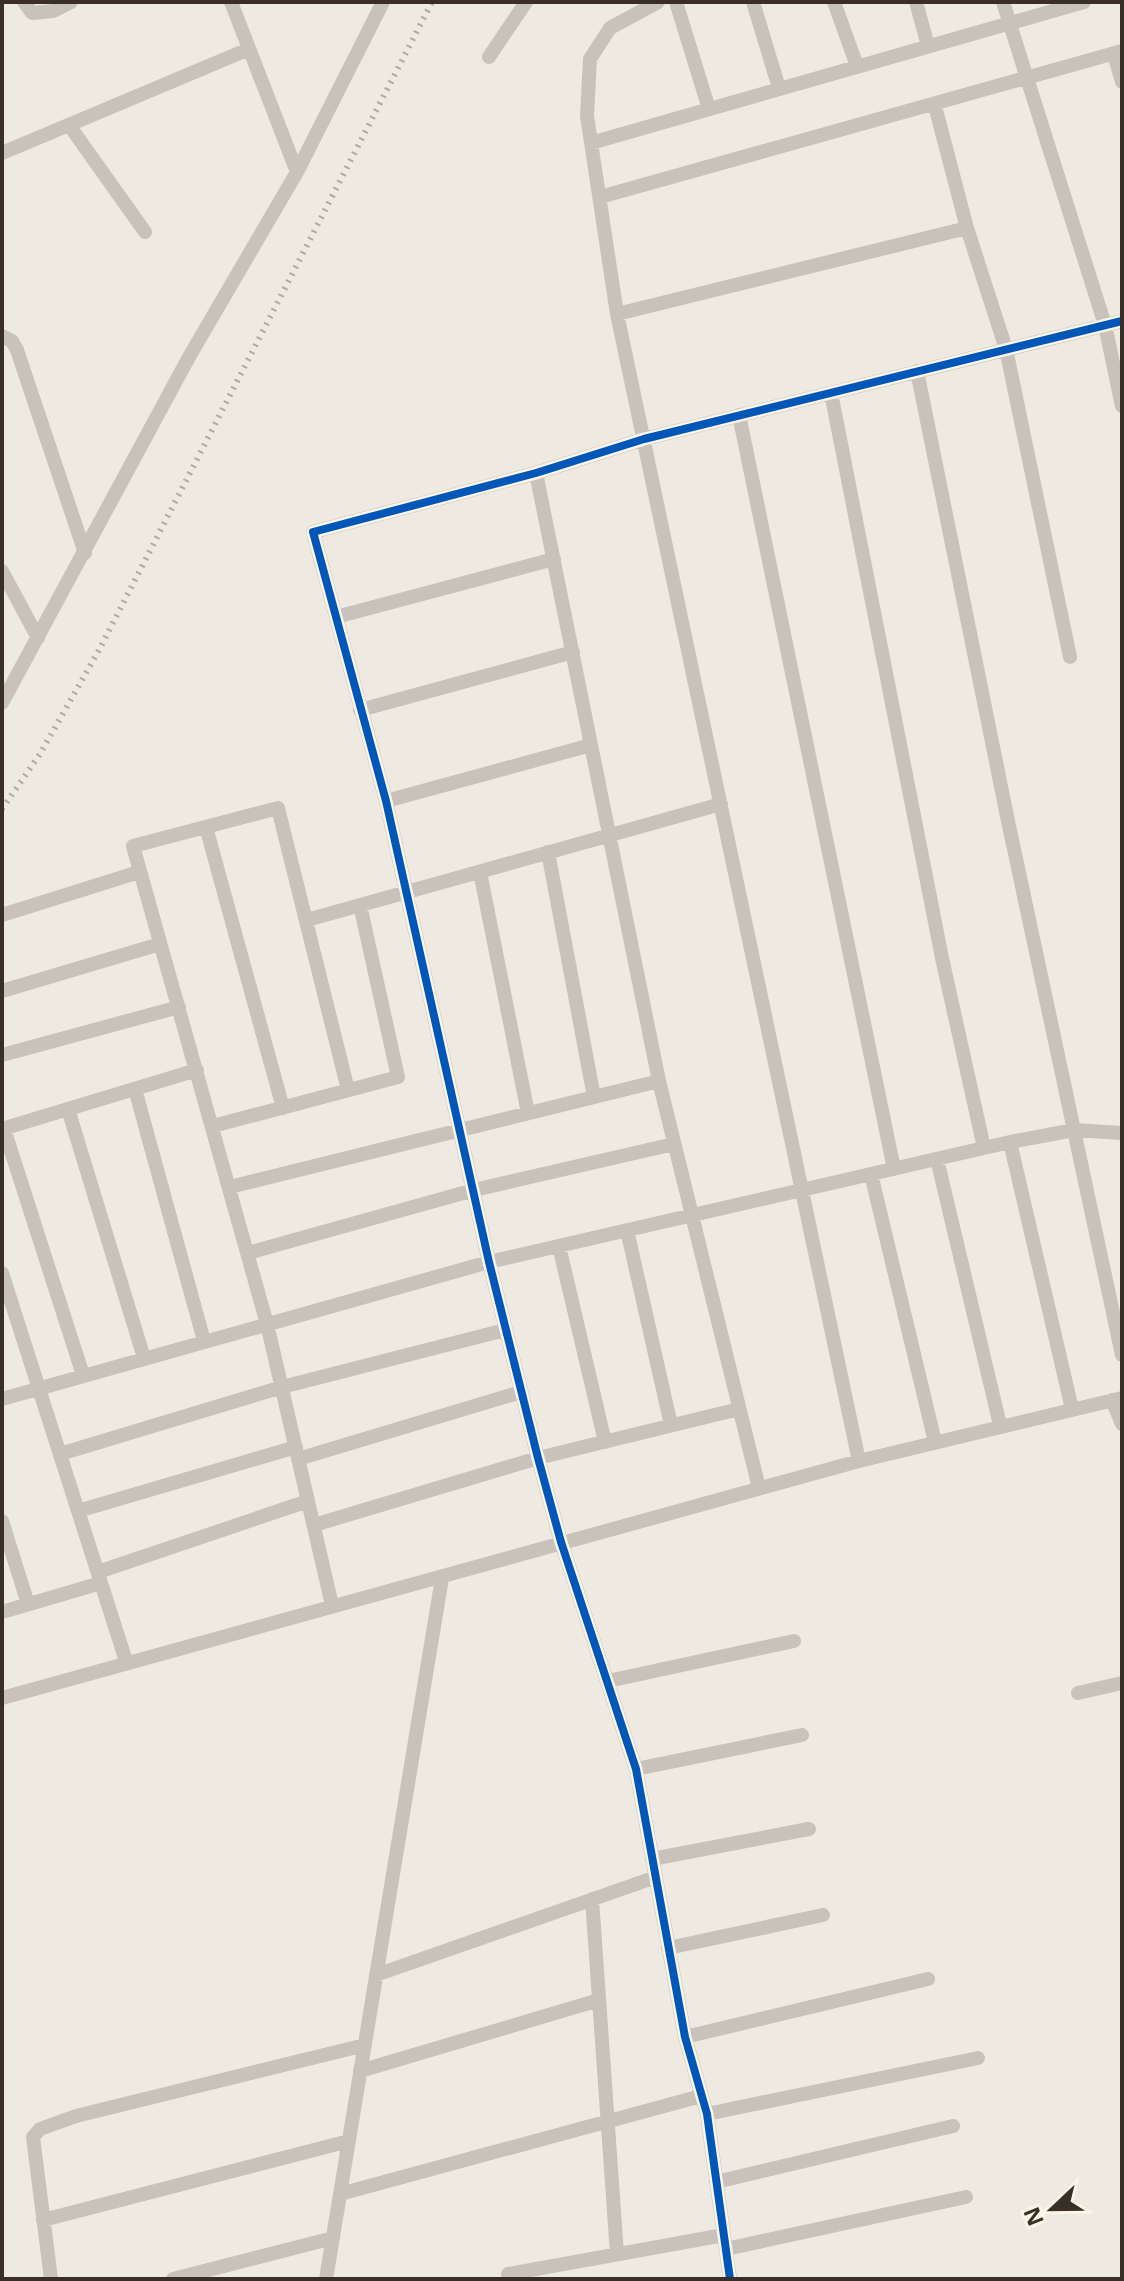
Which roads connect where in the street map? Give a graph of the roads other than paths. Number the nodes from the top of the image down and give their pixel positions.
1 (24, 2) edge
2 (71, 2) edge
3 (231, 2) edge
4 (383, 2) edge
5 (526, 2) edge
6 (658, 2) edge
7 (676, 2) edge
8 (753, 2) edge
9 (834, 2) edge
10 (916, 2) edge
11 (1003, 2) edge
12 (1084, 2) edge
13 (1009, 22) junction
14 (928, 46) junction
15 (249, 49) junction
16 (1118, 52) edge
17 (489, 57) dead end
18 (857, 66) junction
19 (1027, 77) junction
20 (1122, 82) edge
21 (779, 88) junction
22 (935, 106) junction
23 (709, 109) junction
24 (69, 125) junction
25 (591, 143) junction
26 (2, 153) edge
27 (297, 172) junction
28 (600, 197) junction
29 (967, 228) junction
30 (145, 232) dead end
31 (617, 314) junction
32 (1122, 321) edge
33 (1105, 325) junction
34 (2, 336) edge
35 (1006, 349) junction
36 (917, 371) junction
37 (831, 393) junction
38 (1122, 406) edge
39 (739, 415) junction
40 (644, 439) junction
41 (536, 473) junction
42 (85, 553) junction
43 (554, 559) junction
44 (2, 571) edge
45 (336, 617) junction
46 (38, 638) junction
47 (573, 652) junction
48 (1070, 657) dead end
49 (2, 703) edge
50 (360, 710) junction
51 (591, 745) junction
52 (386, 801) junction
53 (721, 804) junction
54 (206, 827) junction
55 (610, 835) junction
56 (548, 852) junction
57 (139, 872) junction
58 (480, 872) junction
59 (408, 892) junction
60 (360, 905) junction
61 (2, 915) edge
62 (307, 920) junction
63 (160, 944) junction
64 (2, 991) edge
65 (179, 1007) junction
66 (2, 1055) edge
67 (197, 1070) junction
68 (659, 1081) junction
69 (135, 1089) junction
70 (348, 1090) junction
71 (594, 1097) junction
72 (283, 1108) junction
73 (68, 1109) junction
74 (528, 1113) junction
75 (213, 1126) junction
76 (461, 1128) junction
77 (3, 1129) edge
78 (1074, 1130) junction
79 (1122, 1133) edge
80 (1010, 1142) junction
81 (674, 1144) junction
82 (984, 1148) junction
83 (937, 1159) junction
84 (894, 1169) junction
85 (871, 1174) junction
86 (230, 1187) junction
87 (474, 1190) junction
88 (802, 1190) junction
89 (690, 1216) junction
90 (627, 1230) junction
91 (559, 1246) junction
92 (248, 1253) junction
93 (489, 1262) junction
94 (2, 1273) edge
95 (267, 1324) junction
96 (505, 1330) junction
97 (204, 1341) junction
98 (1122, 1355) edge
99 (144, 1358) junction
100 (83, 1375) junction
101 (282, 1387) junction
102 (39, 1388) junction
103 (521, 1392) junction
104 (2, 1399) edge
105 (1117, 1399) edge
106 (739, 1409) junction
107 (1072, 1409) junction
108 (1122, 1424) edge
109 (671, 1425) junction
110 (1000, 1425) junction
111 (605, 1442) junction
112 (935, 1442) junction
113 (297, 1453) junction
114 (60, 1454) junction
115 (538, 1458) junction
116 (859, 1461) junction
117 (759, 1488) junction
118 (308, 1501) junction
119 (78, 1511) junction
120 (2, 1521) edge
121 (314, 1525) junction
122 (4, 1536) edge
123 (561, 1542) junction
124 (99, 1578) junction
125 (442, 1578) junction
126 (28, 1604) junction
127 (332, 1605) junction
128 (2, 1612) edge
129 (794, 1641) dead end
130 (126, 1661) junction
131 (608, 1681) junction
132 (1122, 1683) edge
133 (1078, 1693) dead end
134 (2, 1698) edge
135 (802, 1735) dead end
136 (636, 1769) junction
137 (809, 1829) dead end
138 (652, 1859) junction
139 (656, 1877) junction
140 (592, 1899) junction
141 (823, 1915) dead end
142 (668, 1948) junction
143 (376, 1975) junction
144 (928, 1979) dead end
145 (599, 2000) junction
146 (685, 2037) junction
147 (365, 2045) junction
148 (978, 2058) dead end
149 (360, 2071) junction
150 (701, 2096) junction
151 (707, 2114) junction
152 (608, 2119) junction
153 (953, 2126) dead end
154 (349, 2141) junction
155 (716, 2182) junction
156 (340, 2194) junction
157 (966, 2197) dead end
158 (43, 2220) junction
159 (333, 2238) junction
160 (725, 2242) junction
161 (617, 2254) junction
162 (508, 2274) dead end
163 (51, 2279) edge
164 (173, 2279) edge
165 (326, 2279) edge
166 (730, 2279) edge

1 - 2 street
3 - 15 street
4 - 27 street
5 - 17 street
6 - 25 street
7 - 23 street
8 - 21 street
9 - 18 street
10 - 14 street
11 - 13 street
12 - 13 street
13 - 14 street
13 - 19 street
14 - 18 street
15 - 24 street
15 - 27 street
16 - 19 street
16 - 20 street
18 - 21 street
19 - 22 street
19 - 33 street
21 - 23 street
22 - 28 street
22 - 29 street
23 - 25 street
24 - 26 street
24 - 30 street
25 - 28 street
27 - 42 street
28 - 31 street
29 - 31 street
29 - 35 street
31 - 40 street
32 - 33 street
33 - 35 street
33 - 38 street
34 - 42 street
35 - 36 street
35 - 48 street
36 - 37 street
36 - 78 street
37 - 39 street
37 - 82 street
39 - 40 street
39 - 84 street
40 - 41 street
40 - 53 street
41 - 43 street
41 - 45 street
42 - 46 street
43 - 45 street
43 - 47 street
44 - 46 street
45 - 50 street
46 - 49 street
47 - 50 street
47 - 51 street
50 - 52 street
51 - 52 street
51 - 55 street
52 - 59 street
53 - 55 street
53 - 88 street
54 - 57 street
54 - 62 street
54 - 72 street
55 - 56 street
55 - 68 street
56 - 58 street
56 - 71 street
57 - 61 street
57 - 63 street
58 - 59 street
58 - 74 street
59 - 60 street
59 - 76 street
60 - 62 street
60 - 70 street
62 - 70 street
63 - 64 street
63 - 65 street
65 - 66 street
65 - 67 street
67 - 69 street
67 - 75 street
68 - 71 street
68 - 81 street
69 - 73 street
69 - 97 street
70 - 72 street
71 - 74 street
72 - 75 street
73 - 77 street
73 - 99 street
74 - 76 street
75 - 86 street
76 - 86 street
76 - 87 street
77 - 100 street
78 - 79 street
78 - 80 street
78 - 98 street
80 - 82 street
80 - 107 street
81 - 87 street
81 - 89 street
82 - 83 street
83 - 84 street
83 - 110 street
84 - 85 street
85 - 88 street
85 - 112 street
86 - 92 street
87 - 92 street
87 - 93 street
88 - 89 street
88 - 116 street
89 - 90 street
89 - 106 street
90 - 91 street
90 - 109 street
91 - 93 street
91 - 111 street
92 - 95 street
93 - 95 street
93 - 96 street
94 - 102 street
95 - 97 street
95 - 101 street
96 - 101 street
96 - 103 street
97 - 99 street
99 - 100 street
100 - 102 street
101 - 113 street
101 - 114 street
102 - 104 street
102 - 114 street
103 - 113 street
103 - 115 street
105 - 107 street
105 - 108 street
106 - 109 street
106 - 117 street
107 - 110 street
109 - 111 street
110 - 112 street
111 - 115 street
112 - 116 street
113 - 118 street
113 - 119 street
114 - 119 street
115 - 121 street
115 - 123 street
116 - 117 street
117 - 123 street
118 - 121 street
118 - 124 street
119 - 124 street
120 - 122 street
121 - 127 street
122 - 126 street
123 - 125 street
123 - 131 street
124 - 126 street
124 - 130 street
125 - 127 street
125 - 143 street
126 - 128 street
127 - 130 street
129 - 131 street
130 - 134 street
131 - 136 street
132 - 133 street
135 - 136 street
136 - 138 street
137 - 138 street
138 - 139 street
139 - 140 street
139 - 142 street
140 - 143 street
140 - 145 street
141 - 142 street
142 - 146 street
143 - 147 street
144 - 146 street
145 - 149 street
145 - 152 street
146 - 150 street
147 - 149 street
147 - 158 street
148 - 151 street
149 - 154 street
150 - 151 street
150 - 152 street
151 - 155 street
152 - 156 street
152 - 161 street
153 - 155 street
154 - 156 street
154 - 158 street
155 - 160 street
156 - 159 street
157 - 160 street
158 - 163 street
159 - 164 street
159 - 165 street
160 - 161 street
160 - 166 street
161 - 162 street

